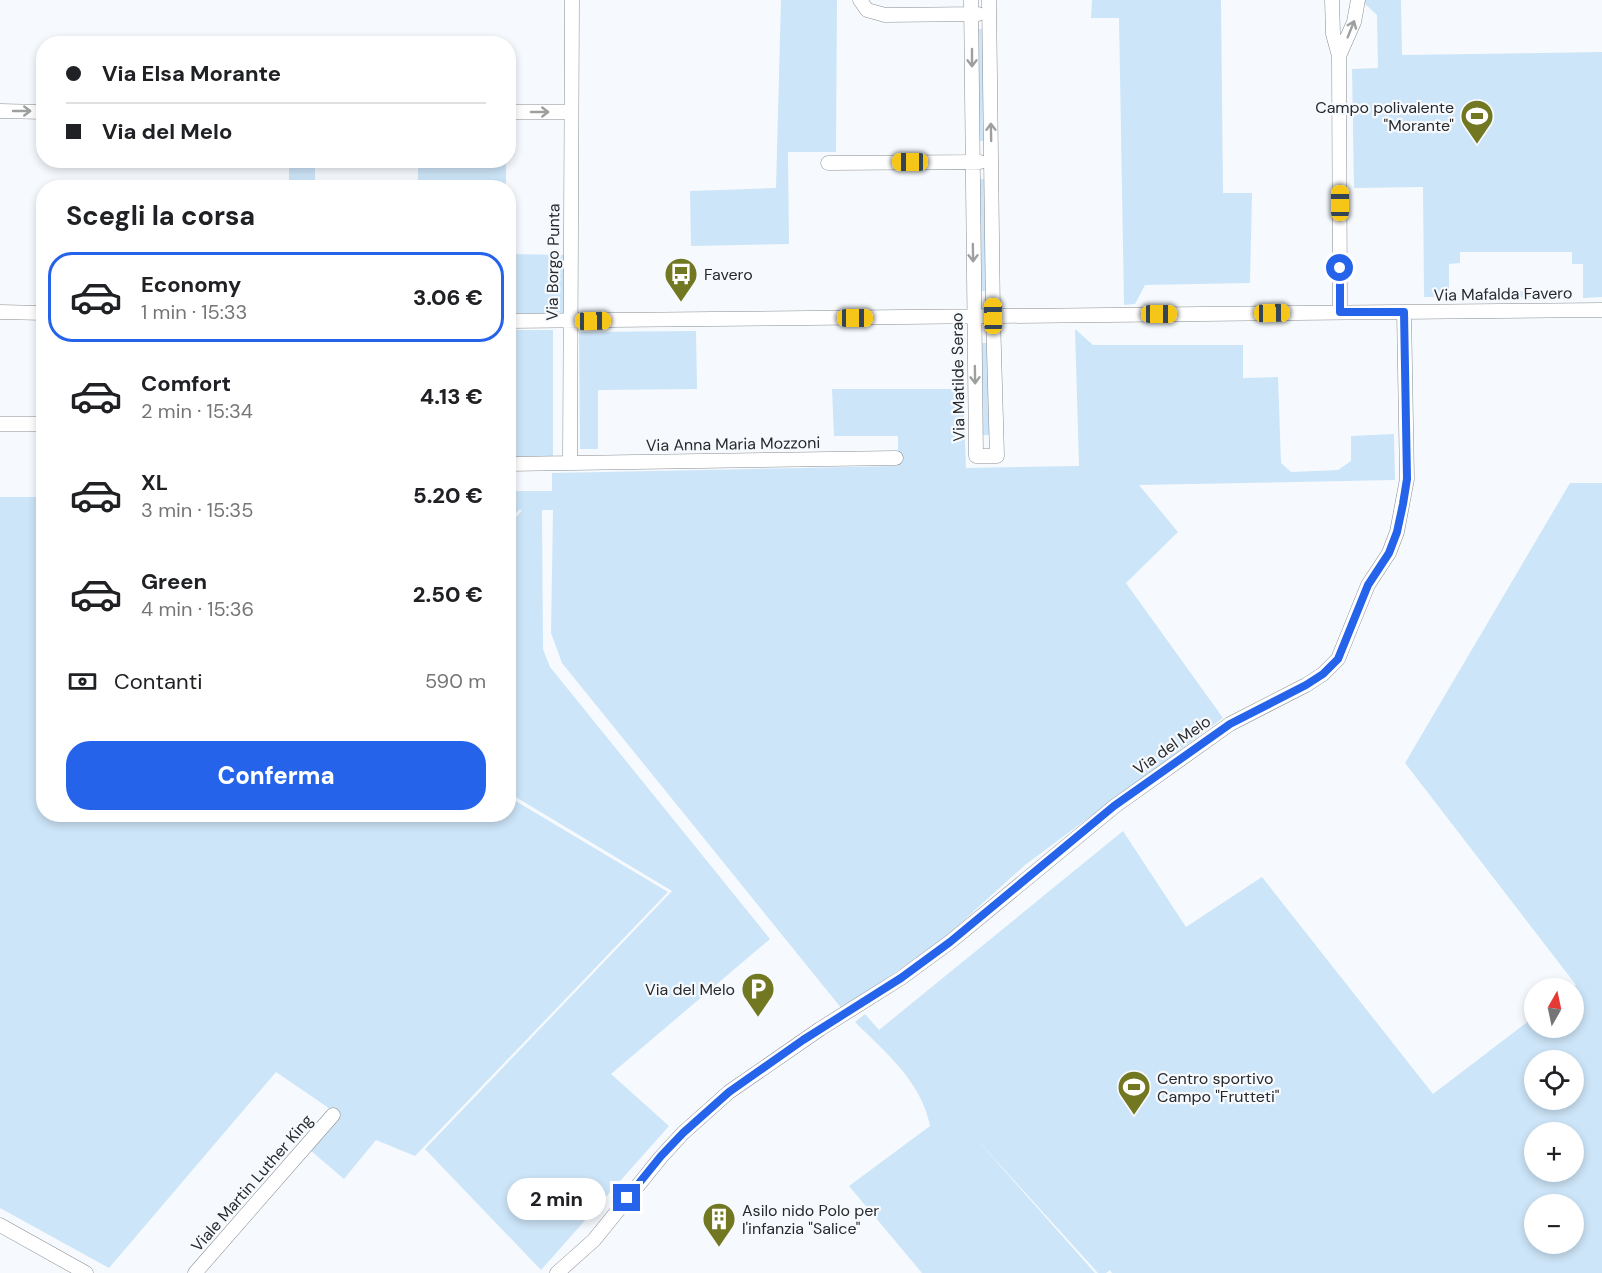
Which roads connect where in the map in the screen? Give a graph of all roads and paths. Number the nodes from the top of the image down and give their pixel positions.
1 (573, 0) edge
2 (860, 0) edge
3 (1332, 0) edge
4 (1358, 0) edge
5 (971, 7) edge
6 (989, 7) edge
7 (1339, 56) junction
8 (0, 111) edge
9 (36, 111) edge
10 (516, 112) edge
11 (571, 112) junction
12 (972, 162) junction
13 (991, 162) junction
14 (828, 163) dead end
15 (1602, 310) edge
16 (0, 312) edge
17 (1340, 312) junction
18 (1404, 312) junction
19 (36, 313) edge
20 (993, 316) junction
21 (974, 317) junction
22 (516, 321) edge
23 (569, 321) junction
24 (0, 424) edge
25 (36, 424) edge
26 (896, 458) dead end
27 (570, 463) junction
28 (516, 464) edge
29 (333, 1115) dead end
30 (0, 1226) edge
31 (86, 1273) edge
32 (195, 1273) edge
33 (557, 1273) edge

1 - 11 street, Via Borgo Punta
2 - 5 street
3 - 7 street
7 -> 4 street
5 - 6 street
5 -> 12 street, Via Matilde Serao
13 -> 6 street, Via Matilde Serao
7 - 17 street
8 -> 9 street
10 -> 11 street
11 - 23 street, Via Borgo Punta
12 - 13 street
12 - 14 street
12 -> 21 street, Via Matilde Serao
13 - 20 street, Via Matilde Serao
15 - 18 street, Via Mafalda Favero
16 - 19 street
17 - 18 street, Via Mafalda Favero
17 - 20 street, Via Mafalda Favero
18 - 33 street, Via del Melo
20 - 21 street, Via Mafalda Favero
21 -> 20 street, Via Matilde Serao
21 - 23 street, Via Mafalda Favero
22 - 23 street, Via Mafalda Favero
23 - 27 street, Via Borgo Punta
24 - 25 street
26 - 27 street, Via Anna Maria Mozzoni
27 - 28 street
29 - 32 street, Viale Martin Luther King
30 - 31 street

